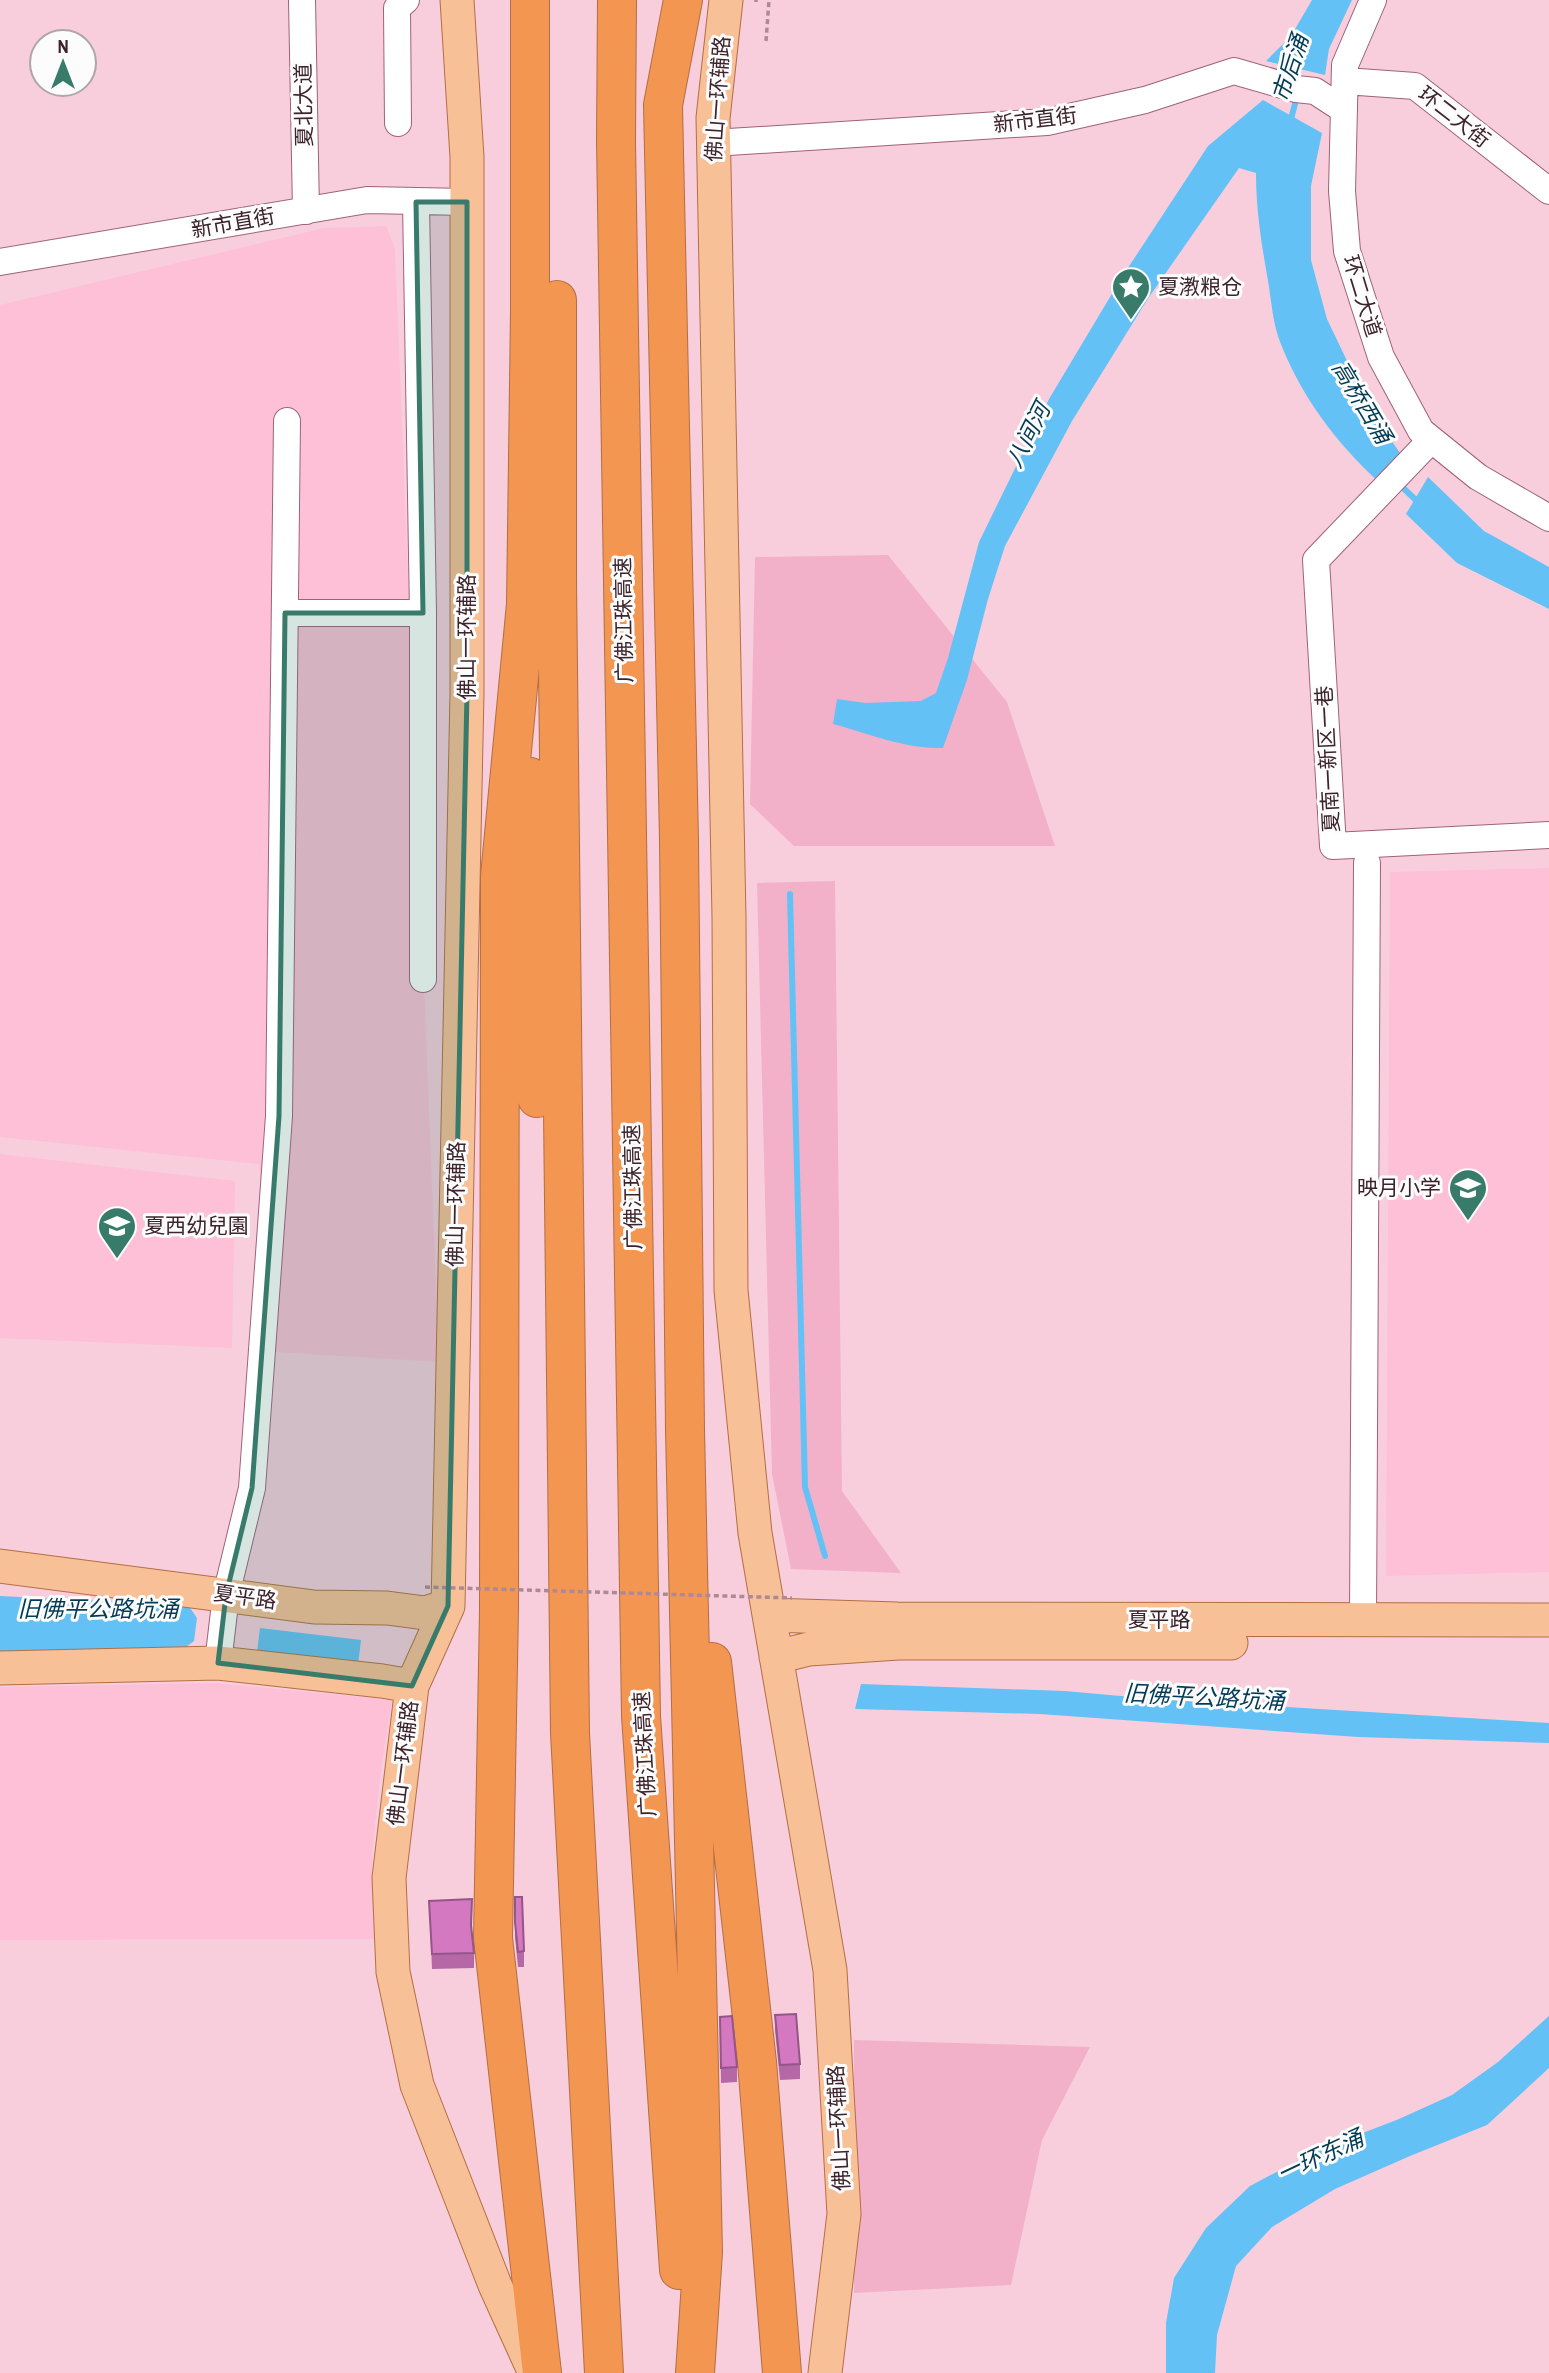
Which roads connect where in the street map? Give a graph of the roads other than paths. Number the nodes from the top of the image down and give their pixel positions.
1 (302, 0) edge
2 (406, 0) edge
3 (457, 0) edge
4 (530, 0) edge
5 (555, 0) edge
6 (617, 0) edge
7 (661, 0) edge
8 (683, 0) edge
9 (1373, 0) edge
10 (746, 1) edge
11 (1345, 81) junction
12 (663, 105) junction
13 (1344, 110) junction
14 (398, 123) dead end
15 (713, 143) junction
16 (1546, 181) edge
17 (416, 202) junction
18 (467, 202) junction
19 (306, 211) junction
20 (0, 262) edge
21 (287, 421) dead end
22 (1431, 440) junction
23 (1549, 518) edge
24 (526, 604) junction
25 (285, 613) junction
26 (423, 613) junction
27 (1549, 835) edge
28 (1367, 863) dead end
29 (423, 979) dead end
30 (685, 1430) junction
31 (0, 1566) edge
32 (226, 1595) junction
33 (436, 1597) junction
34 (780, 1607) junction
35 (1363, 1620) junction
36 (1549, 1620) edge
37 (1549, 1643) edge
38 (569, 1654) junction
39 (776, 1657) junction
40 (218, 1663) junction
41 (0, 1668) edge
42 (412, 1686) junction
43 (535, 2373) edge
44 (542, 2373) edge
45 (604, 2373) edge
46 (686, 2373) edge
47 (695, 2373) edge
48 (782, 2373) edge
49 (825, 2373) edge

1 - 19 street, 夏北大道
2 - 14 street
3 - 18 main road, 佛山一环辅路
4 - 24 highway
5 - 38 highway
6 - 46 highway, 广佛江珠高速
7 - 12 highway
8 - 12 highway
9 - 11 street, 环二大道
10 - 15 main road, 佛山一环辅路
11 - 13 street, 环二大道
11 - 16 street, 环二大街
12 - 30 highway
13 - 15 street, 新市直街
13 - 22 street, 环二大道
15 - 34 main road, 佛山一环辅路
17 - 18 street, 新市直街
17 - 19 street, 新市直街
17 - 26 street
18 - 33 main road, 佛山一环辅路
19 - 20 street, 新市直街
21 - 25 street
22 - 23 street, 环二大道
22 - 27 street, 夏南一新区一巷
24 - 38 highway
24 - 44 highway
25 - 26 street
25 - 32 street
26 - 29 street
28 - 35 street
30 - 47 highway
30 - 48 highway
31 - 32 main road, 夏平路
32 - 33 main road, 夏平路
32 - 40 street
33 - 42 main road, 佛山一环辅路
34 - 35 main road, 夏平路
34 - 39 main road, 佛山一环辅路
35 - 36 main road, 夏平路
37 - 39 main road, 夏平路
38 - 45 highway
39 - 49 main road, 佛山一环辅路
40 - 41 main road
40 - 42 main road
42 - 43 main road, 佛山一环辅路

